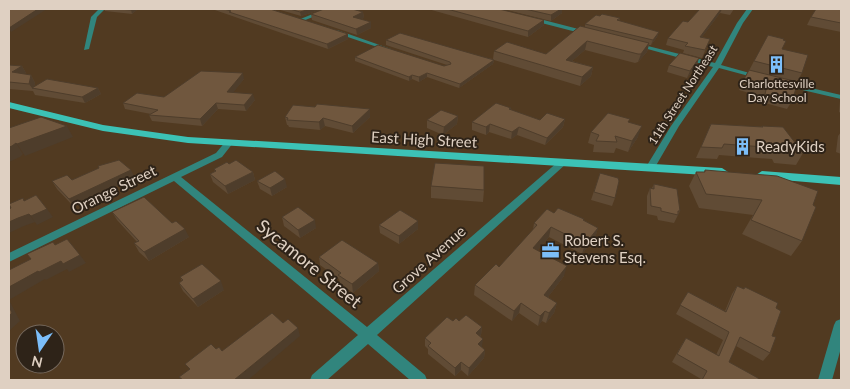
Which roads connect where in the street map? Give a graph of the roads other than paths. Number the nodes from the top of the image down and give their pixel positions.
1 (102, 9) edge
2 (329, 9) edge
3 (750, 9) edge
4 (293, 17) edge
5 (527, 18) edge
6 (301, 20) junction
7 (310, 23) edge
8 (328, 29) edge
9 (600, 36) edge
10 (626, 43) edge
11 (86, 49) dead end
12 (392, 50) edge
13 (717, 66) junction
14 (764, 78) edge
15 (773, 80) edge
16 (841, 97) edge
17 (9, 105) edge
18 (229, 143) junction
19 (562, 163) junction
20 (651, 167) junction
21 (175, 177) junction
22 (841, 181) edge
23 (9, 258) edge
24 (841, 325) edge
25 (368, 335) junction
26 (316, 380) edge
27 (420, 380) edge
28 (825, 380) edge

1 - 11 street
2 - 6 street
3 - 13 street, 11th Street Northeast
4 - 6 street
5 - 9 street
6 - 7 street
8 - 12 street
10 - 13 street
13 - 14 street
13 - 20 street, 11th Street Northeast
15 - 16 street
17 - 18 main road, East High Street
18 - 19 main road, East High Street
18 - 21 street, Orange Street
19 - 20 main road, East High Street
19 - 25 street, Grove Avenue
20 - 22 main road, East High Street
21 - 23 street, Orange Street
21 - 25 street, Sycamore Street
24 - 28 street
25 - 26 street, Grove Avenue
25 - 27 street, Sycamore Street

